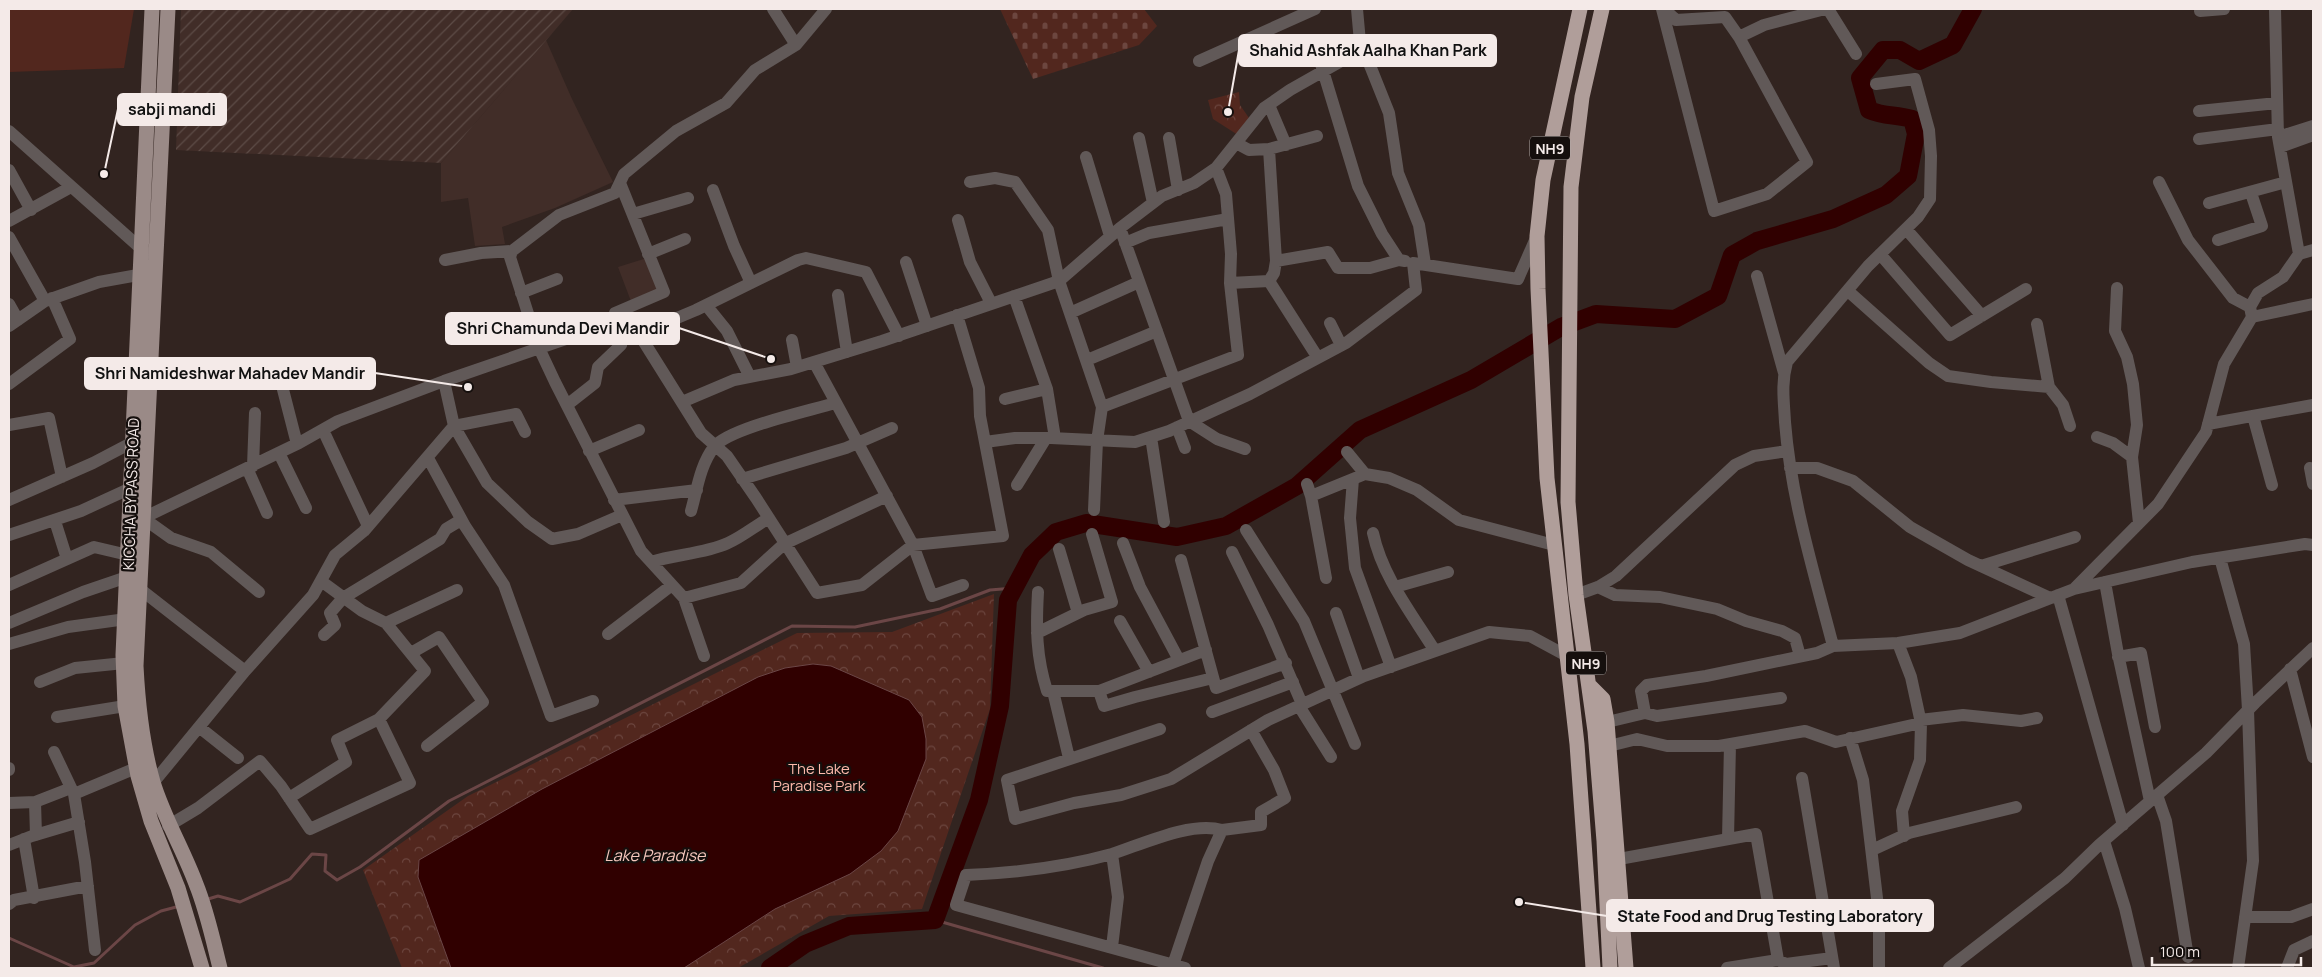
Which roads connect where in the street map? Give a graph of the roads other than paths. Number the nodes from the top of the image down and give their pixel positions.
1 (152, 9) edge
2 (168, 9) edge
3 (773, 9) edge
4 (826, 9) edge
5 (1315, 9) edge
6 (1357, 9) edge
7 (1580, 9) edge
8 (1602, 9) edge
9 (1663, 9) edge
10 (1826, 9) edge
11 (2224, 9) edge
12 (2275, 9) edge
13 (2200, 11) dead end
14 (1739, 37) junction
15 (1314, 41) dead end
16 (1359, 44) junction
17 (796, 45) junction
18 (1856, 54) dead end
19 (1199, 62) dead end
20 (1324, 71) junction
21 (1876, 84) dead end
22 (2277, 103) junction
23 (1269, 105) junction
24 (2199, 111) dead end
25 (2313, 126) edge
26 (9, 131) edge
27 (2313, 135) edge
28 (1317, 136) dead end
29 (2279, 137) junction
30 (1139, 138) dead end
31 (1169, 138) dead end
32 (2199, 139) dead end
33 (1236, 144) junction
34 (1286, 145) junction
35 (1270, 149) junction
36 (1086, 157) dead end
37 (1216, 168) junction
38 (9, 170) edge
39 (970, 182) dead end
40 (2159, 182) dead end
41 (2286, 182) junction
42 (620, 183) junction
43 (72, 187) junction
44 (713, 190) dead end
45 (1178, 190) junction
46 (2251, 193) junction
47 (688, 198) dead end
48 (1153, 203) junction
49 (2209, 203) dead end
50 (31, 210) junction
51 (633, 214) junction
52 (1228, 218) junction
53 (958, 220) dead end
54 (9, 221) edge
55 (151, 222) junction
56 (1906, 229) junction
57 (1115, 232) junction
58 (1537, 236) junction
59 (9, 237) edge
60 (685, 240) dead end
61 (2218, 240) dead end
62 (1125, 243) junction
63 (142, 250) junction
64 (512, 250) junction
65 (2313, 250) edge
66 (648, 254) junction
67 (1880, 254) junction
68 (2299, 254) junction
69 (445, 260) dead end
70 (1399, 260) junction
71 (1276, 261) junction
72 (906, 262) dead end
73 (1419, 264) junction
74 (150, 270) junction
75 (1757, 276) dead end
76 (557, 279) dead end
77 (1059, 281) junction
78 (1269, 281) junction
79 (1139, 282) junction
80 (751, 283) junction
81 (1230, 283) junction
82 (2117, 288) dead end
83 (2026, 290) dead end
84 (1848, 291) junction
85 (521, 292) junction
86 (838, 295) dead end
87 (146, 296) junction
88 (1014, 296) junction
89 (49, 300) junction
90 (9, 304) edge
91 (991, 304) junction
92 (2313, 304) edge
93 (706, 305) junction
94 (2251, 312) junction
95 (1070, 313) junction
96 (957, 315) junction
97 (1982, 316) junction
98 (13, 323) edge
99 (1330, 323) dead end
100 (2037, 324) dead end
101 (927, 326) junction
102 (614, 331) junction
103 (1157, 331) junction
104 (639, 334) junction
105 (898, 336) junction
106 (792, 340) dead end
107 (1341, 345) junction
108 (539, 348) junction
109 (847, 352) junction
110 (1318, 358) junction
111 (1087, 360) junction
112 (814, 362) junction
113 (797, 367) junction
114 (1784, 373) junction
115 (150, 375) junction
116 (750, 377) junction
117 (1174, 380) junction
118 (444, 381) junction
119 (9, 384) edge
120 (2050, 387) junction
121 (1047, 388) junction
122 (1005, 399) dead end
123 (682, 402) junction
124 (835, 403) junction
125 (567, 405) junction
126 (2313, 405) edge
127 (1102, 407) junction
128 (255, 413) dead end
129 (2253, 416) junction
130 (1183, 424) junction
131 (2208, 424) junction
132 (9, 425) edge
133 (454, 426) junction
134 (2070, 426) dead end
135 (892, 428) dead end
136 (323, 430) junction
137 (639, 430) dead end
138 (525, 432) dead end
139 (1151, 437) junction
140 (2097, 437) dead end
141 (1051, 438) junction
142 (1098, 441) junction
143 (858, 442) junction
144 (985, 442) junction
145 (140, 443) junction
146 (297, 444) junction
147 (715, 446) junction
148 (1185, 448) dead end
149 (1245, 450) dead end
150 (589, 451) junction
151 (1787, 451) junction
152 (1347, 452) dead end
153 (278, 453) junction
154 (2132, 457) junction
155 (428, 458) junction
156 (250, 467) junction
157 (1790, 468) junction
158 (2310, 468) dead end
159 (1359, 476) junction
160 (62, 477) junction
161 (742, 479) junction
162 (2313, 484) edge
163 (1017, 485) dead end
164 (2272, 485) dead end
165 (131, 488) junction
166 (697, 490) junction
167 (887, 496) junction
168 (9, 500) edge
169 (614, 500) junction
170 (306, 508) dead end
171 (1094, 510) dead end
172 (691, 512) dead end
173 (267, 513) dead end
174 (622, 515) junction
175 (136, 517) junction
176 (769, 518) junction
177 (461, 520) junction
178 (55, 521) junction
179 (1164, 522) dead end
180 (2139, 523) junction
181 (368, 526) junction
182 (1246, 530) dead end
183 (1373, 533) dead end
184 (1092, 534) dead end
185 (9, 535) edge
186 (2075, 537) dead end
187 (784, 544) junction
188 (1123, 544) dead end
189 (913, 545) junction
190 (1554, 545) junction
191 (2313, 545) edge
192 (1059, 549) dead end
193 (1232, 552) dead end
194 (128, 555) junction
195 (2220, 558) junction
196 (68, 559) junction
197 (1181, 560) dead end
198 (651, 562) junction
199 (1981, 566) junction
200 (1448, 572) dead end
201 (128, 577) junction
202 (1326, 578) dead end
203 (321, 581) junction
204 (2105, 582) junction
205 (9, 585) edge
206 (672, 585) junction
207 (963, 585) dead end
208 (1395, 587) junction
209 (1598, 588) junction
210 (140, 589) junction
211 (2074, 589) junction
212 (457, 590) dead end
213 (259, 592) dead end
214 (1038, 592) dead end
215 (1576, 595) junction
216 (1560, 597) junction
217 (2054, 597) junction
218 (343, 598) junction
219 (684, 598) junction
220 (1078, 613) junction
221 (1336, 613) dead end
222 (126, 619) junction
223 (386, 622) junction
224 (1120, 622) dead end
225 (9, 623) edge
226 (1036, 633) junction
227 (608, 634) dead end
228 (324, 635) dead end
229 (1898, 643) junction
230 (9, 644) edge
231 (1833, 646) junction
232 (2313, 648) edge
233 (1206, 650) junction
234 (1435, 651) junction
235 (411, 653) junction
236 (704, 656) dead end
237 (1567, 656) junction
238 (1800, 656) junction
239 (2118, 657) junction
240 (1179, 660) junction
241 (124, 663) junction
242 (1286, 663) junction
243 (1391, 667) junction
244 (2290, 669) junction
245 (245, 671) junction
246 (1149, 672) junction
247 (1214, 678) junction
248 (1359, 678) junction
249 (40, 682) dead end
250 (1293, 682) junction
251 (1099, 690) junction
252 (1333, 690) junction
253 (1053, 691) junction
254 (1780, 698) dead end
255 (593, 701) dead end
256 (1301, 705) junction
257 (130, 710) junction
258 (2248, 710) junction
259 (1212, 712) dead end
260 (1645, 713) junction
261 (57, 717) dead end
262 (2037, 718) dead end
263 (378, 719) junction
264 (1921, 721) junction
265 (1601, 724) junction
266 (199, 727) junction
267 (2155, 728) dead end
268 (1160, 729) dead end
269 (1251, 730) junction
270 (1850, 738) junction
271 (1356, 744) dead end
272 (1730, 744) junction
273 (427, 746) dead end
274 (1603, 748) junction
275 (54, 752) dead end
276 (1331, 757) dead end
277 (2313, 757) edge
278 (238, 758) dead end
279 (1069, 758) junction
280 (136, 768) junction
281 (1802, 778) dead end
282 (153, 782) junction
283 (73, 791) junction
284 (289, 798) junction
285 (2153, 798) junction
286 (35, 802) junction
287 (9, 803) edge
288 (2016, 807) dead end
289 (79, 822) junction
290 (2123, 825) junction
291 (168, 826) junction
292 (1222, 830) junction
293 (1904, 836) junction
294 (30, 837) junction
295 (1728, 839) junction
296 (2104, 841) junction
297 (9, 846) edge
298 (1872, 850) junction
299 (1112, 854) junction
300 (1612, 860) junction
301 (88, 886) junction
302 (34, 898) junction
303 (9, 904) edge
304 (2313, 909) edge
305 (2245, 917) junction
306 (2313, 941) edge
307 (1112, 947) junction
308 (95, 950) dead end
309 (2188, 957) dead end
310 (1778, 960) junction
311 (1833, 963) edge
312 (1179, 967) edge
313 (202, 968) edge
314 (220, 968) edge
315 (1592, 968) edge
316 (1610, 968) edge
317 (1626, 968) edge
318 (1727, 968) edge
319 (1879, 968) edge
320 (1949, 968) edge
321 (2139, 968) edge
322 (2238, 968) edge
323 (2287, 968) edge

1 - 55 main road, KICCHA BYPASS ROAD
2 - 55 main road
3 - 17 street
4 - 17 street
5 - 19 street
6 - 16 street
7 - 58 highway, NH9
8 - 215 highway, NH9
9 - 14 street
9 - 14 street
10 - 14 street
10 - 18 street
11 - 13 street
12 - 22 street
15 - 20 street
16 - 20 street
16 - 73 street
17 - 42 street
20 - 23 street
20 - 70 street
21 - 56 street
22 - 24 street
22 - 29 street
23 - 33 street
23 - 34 street
25 - 29 street
26 - 43 street
27 - 29 street
28 - 34 street
29 - 32 street
29 - 41 street
30 - 48 street
31 - 45 street
33 - 35 street
33 - 37 street
34 - 35 street
35 - 71 street
36 - 57 street
37 - 45 street
37 - 52 street
38 - 50 street
39 - 77 street
40 - 94 street
41 - 46 street
41 - 68 street
42 - 51 street
42 - 64 street
43 - 50 street
43 - 63 street
44 - 80 street
45 - 48 street
46 - 49 street
46 - 61 street
47 - 51 street
48 - 57 street
50 - 54 street
51 - 66 street
52 - 62 street
52 - 81 street
53 - 91 street
55 - 63 main road, KICCHA BYPASS ROAD
55 - 74 main road
56 - 67 street
56 - 97 street
57 - 62 street
57 - 77 street
58 - 73 street
58 - 190 highway, NH9
59 - 89 street
60 - 66 street
62 - 79 street
63 - 74 main road, KICCHA BYPASS ROAD
64 - 69 street
64 - 85 street
65 - 68 street
66 - 102 street
67 - 84 street
67 - 97 street
68 - 94 street
70 - 71 street
70 - 73 street
71 - 78 street
72 - 101 street
73 - 107 street
74 - 87 main road, KICCHA BYPASS ROAD
74 - 89 street
75 - 114 street
76 - 85 street
77 - 88 street
77 - 95 street
78 - 81 street
78 - 110 street
79 - 95 street
79 - 103 street
80 - 93 street
80 - 105 street
81 - 117 street
82 - 154 street
83 - 97 street
84 - 114 street
84 - 120 street
85 - 108 street
86 - 109 street
87 - 115 main road
87 - 145 main road, KICCHA BYPASS ROAD
88 - 91 street
88 - 121 street
89 - 98 street
89 - 119 street
90 - 98 street
91 - 96 street
92 - 94 street
93 - 104 street
93 - 116 street
94 - 131 street
95 - 111 street
96 - 101 street
96 - 144 street
99 - 107 street
100 - 120 street
101 - 105 street
102 - 104 street
102 - 108 street
102 - 125 street
103 - 111 street
103 - 117 street
104 - 123 street
105 - 109 street
106 - 113 street
107 - 110 street
108 - 118 street
108 - 125 street
109 - 112 street
110 - 130 street
111 - 127 street
112 - 113 street
112 - 124 street
113 - 116 street
114 - 151 street
115 - 145 main road
115 - 146 street
116 - 123 street
117 - 127 street
117 - 130 street
118 - 133 street
118 - 136 street
120 - 134 street
121 - 122 street
121 - 141 street
123 - 147 street
124 - 143 street
124 - 147 street
125 - 150 street
126 - 129 street
127 - 142 street
128 - 156 street
129 - 131 street
129 - 164 street
130 - 139 street
130 - 148 street
130 - 149 street
131 - 180 street
132 - 160 street
133 - 138 street
133 - 155 street
133 - 174 street
135 - 143 street
136 - 146 street
136 - 181 street
137 - 150 street
139 - 142 street
139 - 179 street
140 - 154 street
141 - 142 street
141 - 144 street
141 - 163 street
142 - 171 street
143 - 161 street
143 - 167 street
144 - 189 street
145 - 160 street
145 - 165 main road, KICCHA BYPASS ROAD
145 - 175 main road
146 - 153 street
147 - 161 street
147 - 166 street
150 - 169 street
151 - 157 street
151 - 209 street
152 - 159 street
153 - 156 street
153 - 170 street
154 - 180 street
155 - 177 street
155 - 181 street
156 - 173 street
156 - 175 street
157 - 199 street
157 - 231 street
158 - 162 street
159 - 190 street
159 - 202 street
159 - 243 street
160 - 168 street
161 - 176 street
165 - 175 main road, KICCHA BYPASS ROAD
165 - 178 street
166 - 169 street
166 - 172 street
167 - 187 street
167 - 189 street
169 - 174 street
174 - 198 street
175 - 194 main road, KICCHA BYPASS ROAD
175 - 210 main road
175 - 213 street
176 - 187 street
176 - 198 street
177 - 218 street
177 - 255 street
178 - 185 street
178 - 196 street
180 - 211 street
181 - 203 street
182 - 252 street
183 - 208 street
184 - 220 street
186 - 199 street
187 - 189 street
187 - 219 street
188 - 240 street
189 - 207 street
190 - 216 highway, NH9
191 - 195 street
192 - 220 street
193 - 242 street
194 - 196 street
194 - 201 main road, KICCHA BYPASS ROAD
195 - 204 street
195 - 258 street
196 - 205 street
197 - 233 street
198 - 206 street
199 - 217 street
200 - 208 street
201 - 222 main road, KICCHA BYPASS ROAD
201 - 225 street
203 - 218 street
203 - 245 street
204 - 211 street
204 - 239 street
206 - 219 street
206 - 227 street
208 - 234 street
209 - 215 street
209 - 238 street
210 - 245 street
210 - 257 main road
211 - 217 street
212 - 223 street
214 - 226 street
215 - 216 highway
215 - 265 highway, NH9
216 - 237 highway, NH9
217 - 229 street
217 - 290 street
218 - 223 street
218 - 228 street
219 - 236 street
220 - 226 street
221 - 248 street
222 - 230 street
222 - 241 main road, KICCHA BYPASS ROAD
223 - 235 street
224 - 246 street
226 - 253 street
229 - 231 street
229 - 264 street
231 - 238 street
232 - 244 street
233 - 240 street
233 - 247 street
234 - 237 street
234 - 243 street
235 - 263 street
235 - 273 street
237 - 315 highway, NH9
238 - 260 street
239 - 267 street
239 - 285 street
240 - 246 street
241 - 249 street
241 - 257 main road, KICCHA BYPASS ROAD
242 - 247 street
242 - 250 street
243 - 248 street
244 - 258 street
244 - 277 street
245 - 266 street
246 - 251 street
247 - 251 street
248 - 252 street
250 - 256 street
250 - 259 street
251 - 253 street
252 - 256 street
252 - 271 street
253 - 279 street
254 - 260 street
256 - 269 street
256 - 276 street
257 - 261 street
257 - 280 main road, KICCHA BYPASS ROAD
257 - 282 main road
258 - 285 street
258 - 305 street
260 - 265 street
262 - 264 street
263 - 284 street
263 - 284 street
264 - 270 street
264 - 293 street
265 - 274 highway, NH9
266 - 278 street
266 - 282 street
268 - 279 street
269 - 279 street
269 - 292 street
270 - 272 street
270 - 298 street
272 - 274 street
272 - 295 street
274 - 300 highway, NH9
275 - 283 street
280 - 283 street
280 - 313 main road, KICCHA BYPASS ROAD
281 - 311 street
282 - 291 main road
283 - 286 street
283 - 289 street
284 - 291 street
285 - 290 street
285 - 309 street
286 - 287 street
286 - 294 street
288 - 293 street
289 - 294 street
289 - 301 street
290 - 296 street
291 - 314 main road
292 - 299 street
292 - 312 street
293 - 298 street
294 - 297 street
294 - 302 street
295 - 300 street
295 - 310 street
296 - 320 street
296 - 321 street
298 - 319 street
299 - 307 street
299 - 307 street
300 - 316 highway, NH9
300 - 317 highway
301 - 302 street
301 - 308 street
302 - 303 street
304 - 305 street
305 - 322 street
306 - 323 street
307 - 312 street
310 - 311 street
310 - 318 street

